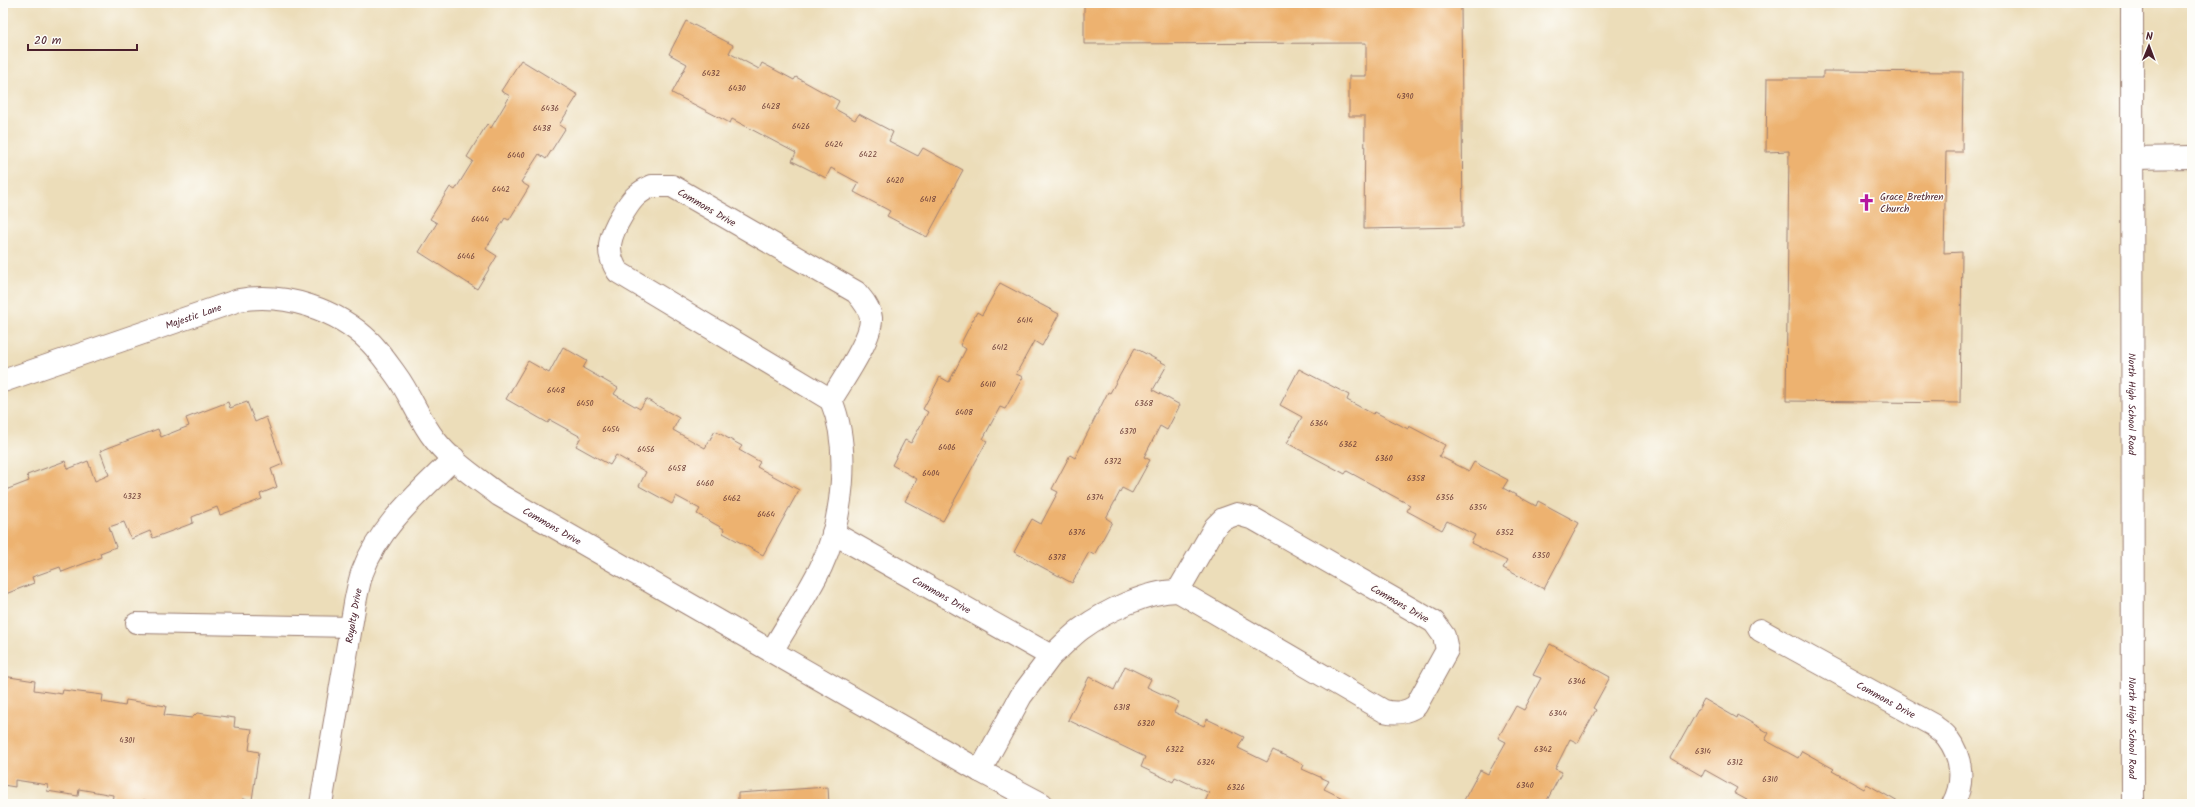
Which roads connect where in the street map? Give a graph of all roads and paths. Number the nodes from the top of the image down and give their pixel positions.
1 (2132, 3) edge
2 (2192, 157) edge
3 (2133, 158) junction
4 (377, 350) joint
5 (3, 381) edge
6 (830, 400) junction
7 (454, 458) junction
8 (833, 533) junction
9 (1178, 591) junction
10 (136, 623) dead end
11 (351, 627) junction
12 (1760, 630) dead end
13 (772, 651) junction
14 (1051, 656) junction
15 (980, 771) junction
16 (1032, 802) edge
17 (321, 804) edge
18 (1953, 804) edge
19 (2133, 804) edge

1 - 3 street, North High School Road
2 - 3 street
3 - 19 street, North High School Road
4 - 5 street, Majestic Lane
4 - 7 street, Commons Drive
6 - 6 street, Commons Drive
6 - 8 street
7 - 11 street, Royalty Drive
7 - 13 street, Commons Drive
8 - 13 street
8 - 14 street, Commons Drive
9 - 9 street, Commons Drive
9 - 14 street
10 - 11 lane
11 - 17 street, Royalty Drive
12 - 18 street, Commons Drive
13 - 15 street, Commons Drive
14 - 15 street
15 - 16 street, Commons Drive

